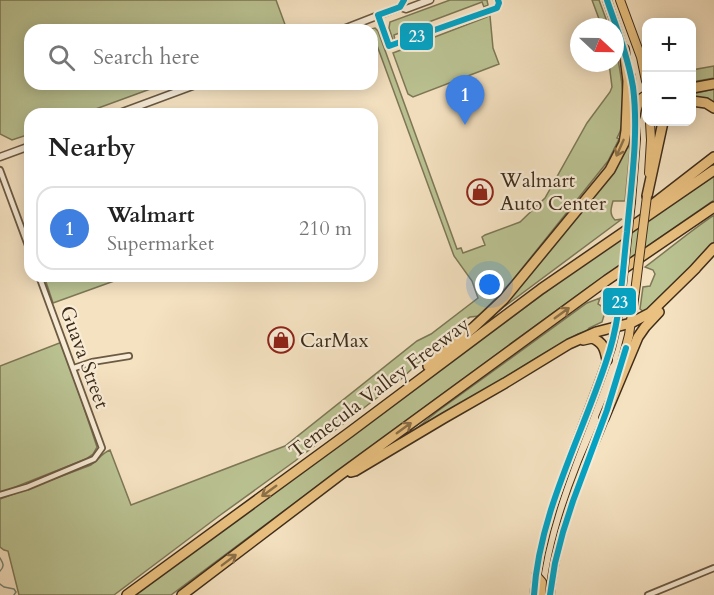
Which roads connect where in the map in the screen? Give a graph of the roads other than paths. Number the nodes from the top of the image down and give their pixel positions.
1 (404, 0) edge
2 (430, 0) edge
3 (608, 0) edge
4 (620, 0) edge
5 (399, 7) junction
6 (614, 18) edge
7 (356, 24) edge
8 (624, 49) joint
9 (644, 72) edge
10 (714, 84) edge
11 (696, 87) edge
12 (182, 90) edge
13 (642, 98) edge
14 (696, 102) edge
15 (133, 108) edge
16 (714, 108) edge
17 (635, 116) junction
18 (650, 126) edge
19 (662, 126) edge
20 (24, 148) edge
21 (0, 157) edge
22 (714, 157) edge
23 (0, 170) edge
24 (714, 170) edge
25 (647, 196) junction
26 (714, 207) edge
27 (24, 235) edge
28 (714, 248) edge
29 (696, 268) junction
30 (41, 282) edge
31 (541, 289) junction
32 (631, 323) junction
33 (616, 327) junction
34 (569, 344) junction
35 (129, 356) dead end
36 (607, 360) junction
37 (74, 368) junction
38 (604, 418) junction
39 (350, 432) junction
40 (340, 475) junction
41 (0, 495) edge
42 (714, 568) edge
43 (536, 575) junction
44 (128, 595) edge
45 (182, 595) edge
46 (534, 595) edge
47 (541, 595) edge
48 (549, 595) edge
49 (648, 595) edge

1 - 5 street
2 - 5 street
3 - 6 main road
4 - 9 main road
5 - 7 street
8 - 17 main road
8 -> 39 highway
10 - 11 highway
12 - 15 street
13 - 17 highway
14 - 16 highway
17 - 33 main road, bridge
18 - 25 main road
19 - 25 highway
20 - 21 street
22 - 31 highway
23 - 27 street
24 - 31 highway, Temecula Valley Freeway
25 - 32 main road, bridge
40 -> 26 highway
28 - 29 highway
29 - 32 highway
29 - 38 highway
30 - 37 street, Guava Street
31 - 39 highway, Temecula Valley Freeway
32 - 33 highway
32 - 38 main road
33 - 34 highway
33 - 36 main road
34 - 36 highway
34 - 40 highway
35 - 37 street
36 - 43 main road
37 - 41 street, Guava Street
38 - 48 main road
39 -> 44 highway, Temecula Valley Freeway
45 -> 40 highway
42 - 49 street
43 - 46 main road
43 - 47 main road

